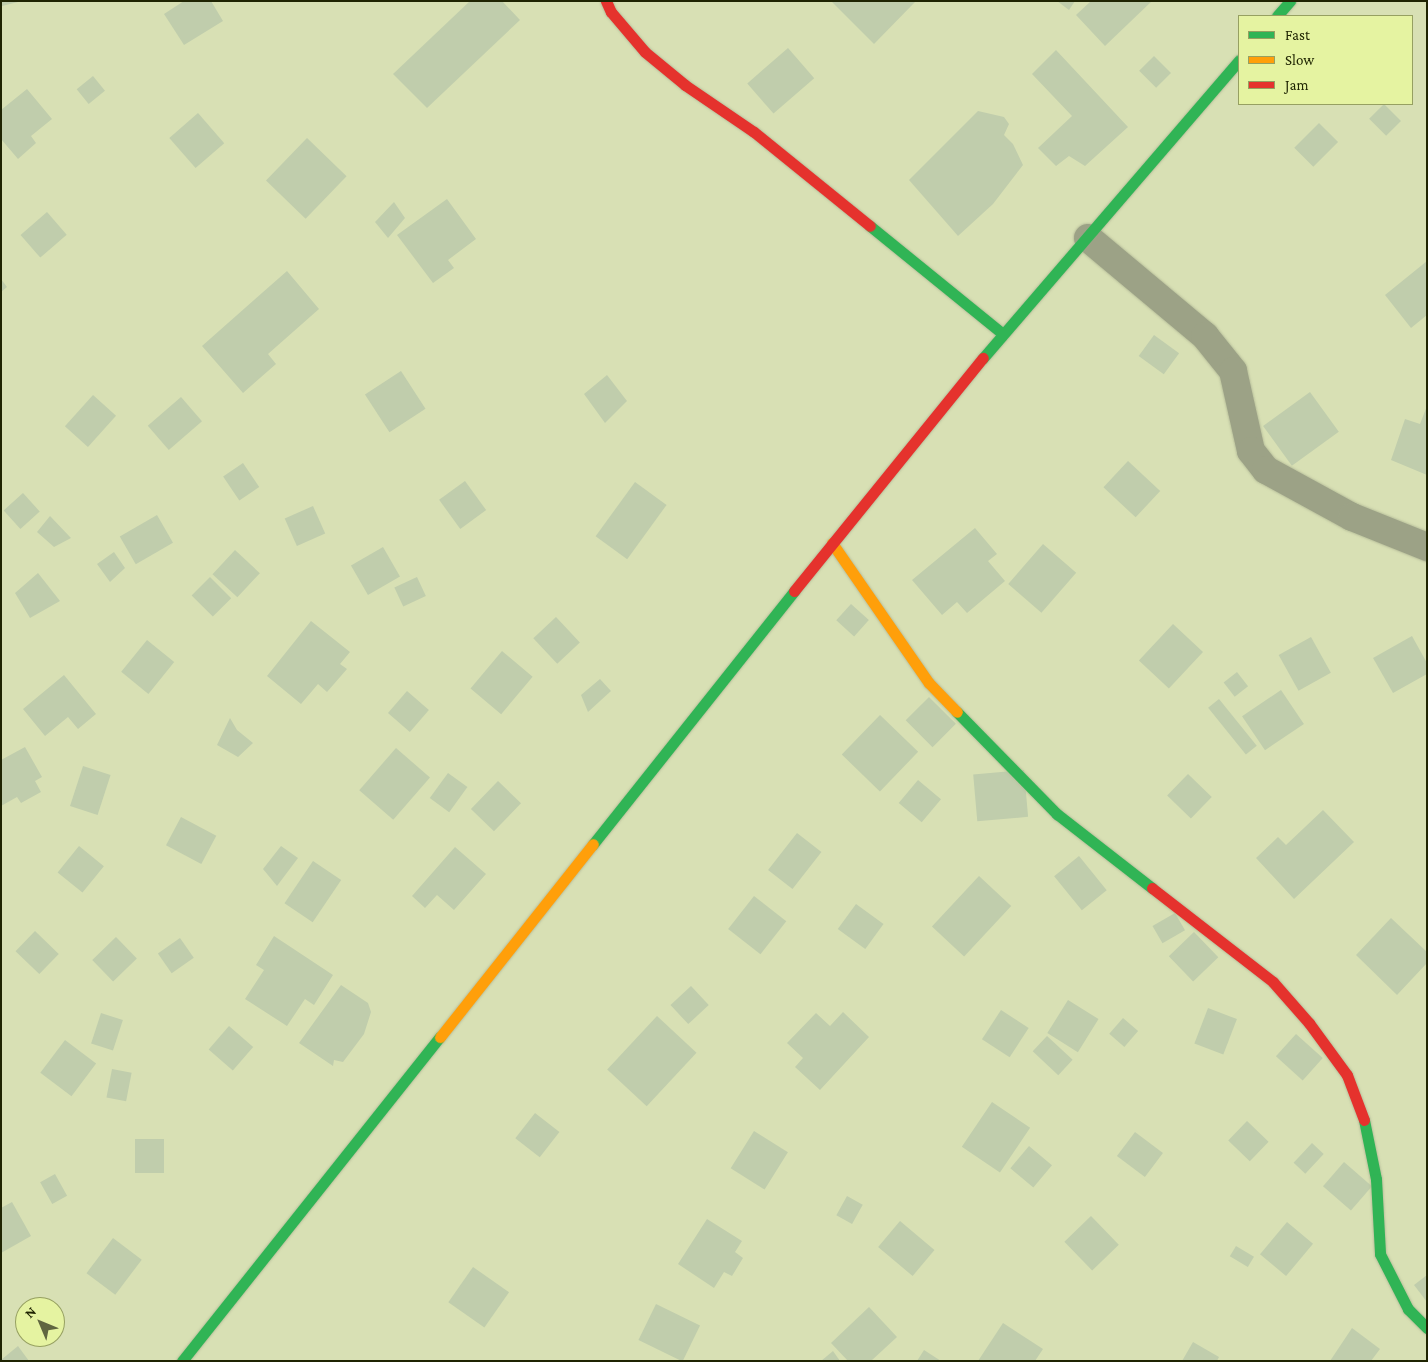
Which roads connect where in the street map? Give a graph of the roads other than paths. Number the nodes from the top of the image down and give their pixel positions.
1 (606, 1) edge
2 (1290, 1) edge
3 (1278, 15) edge
4 (1238, 61) edge
5 (1088, 238) junction
6 (1003, 334) junction
7 (832, 543) junction
8 (1427, 547) edge
9 (1427, 1328) edge
10 (182, 1361) edge

1 - 6 main road
2 - 3 main road
4 - 5 main road
5 - 6 main road
5 - 8 street
6 - 7 main road
7 - 9 main road
7 - 10 main road

